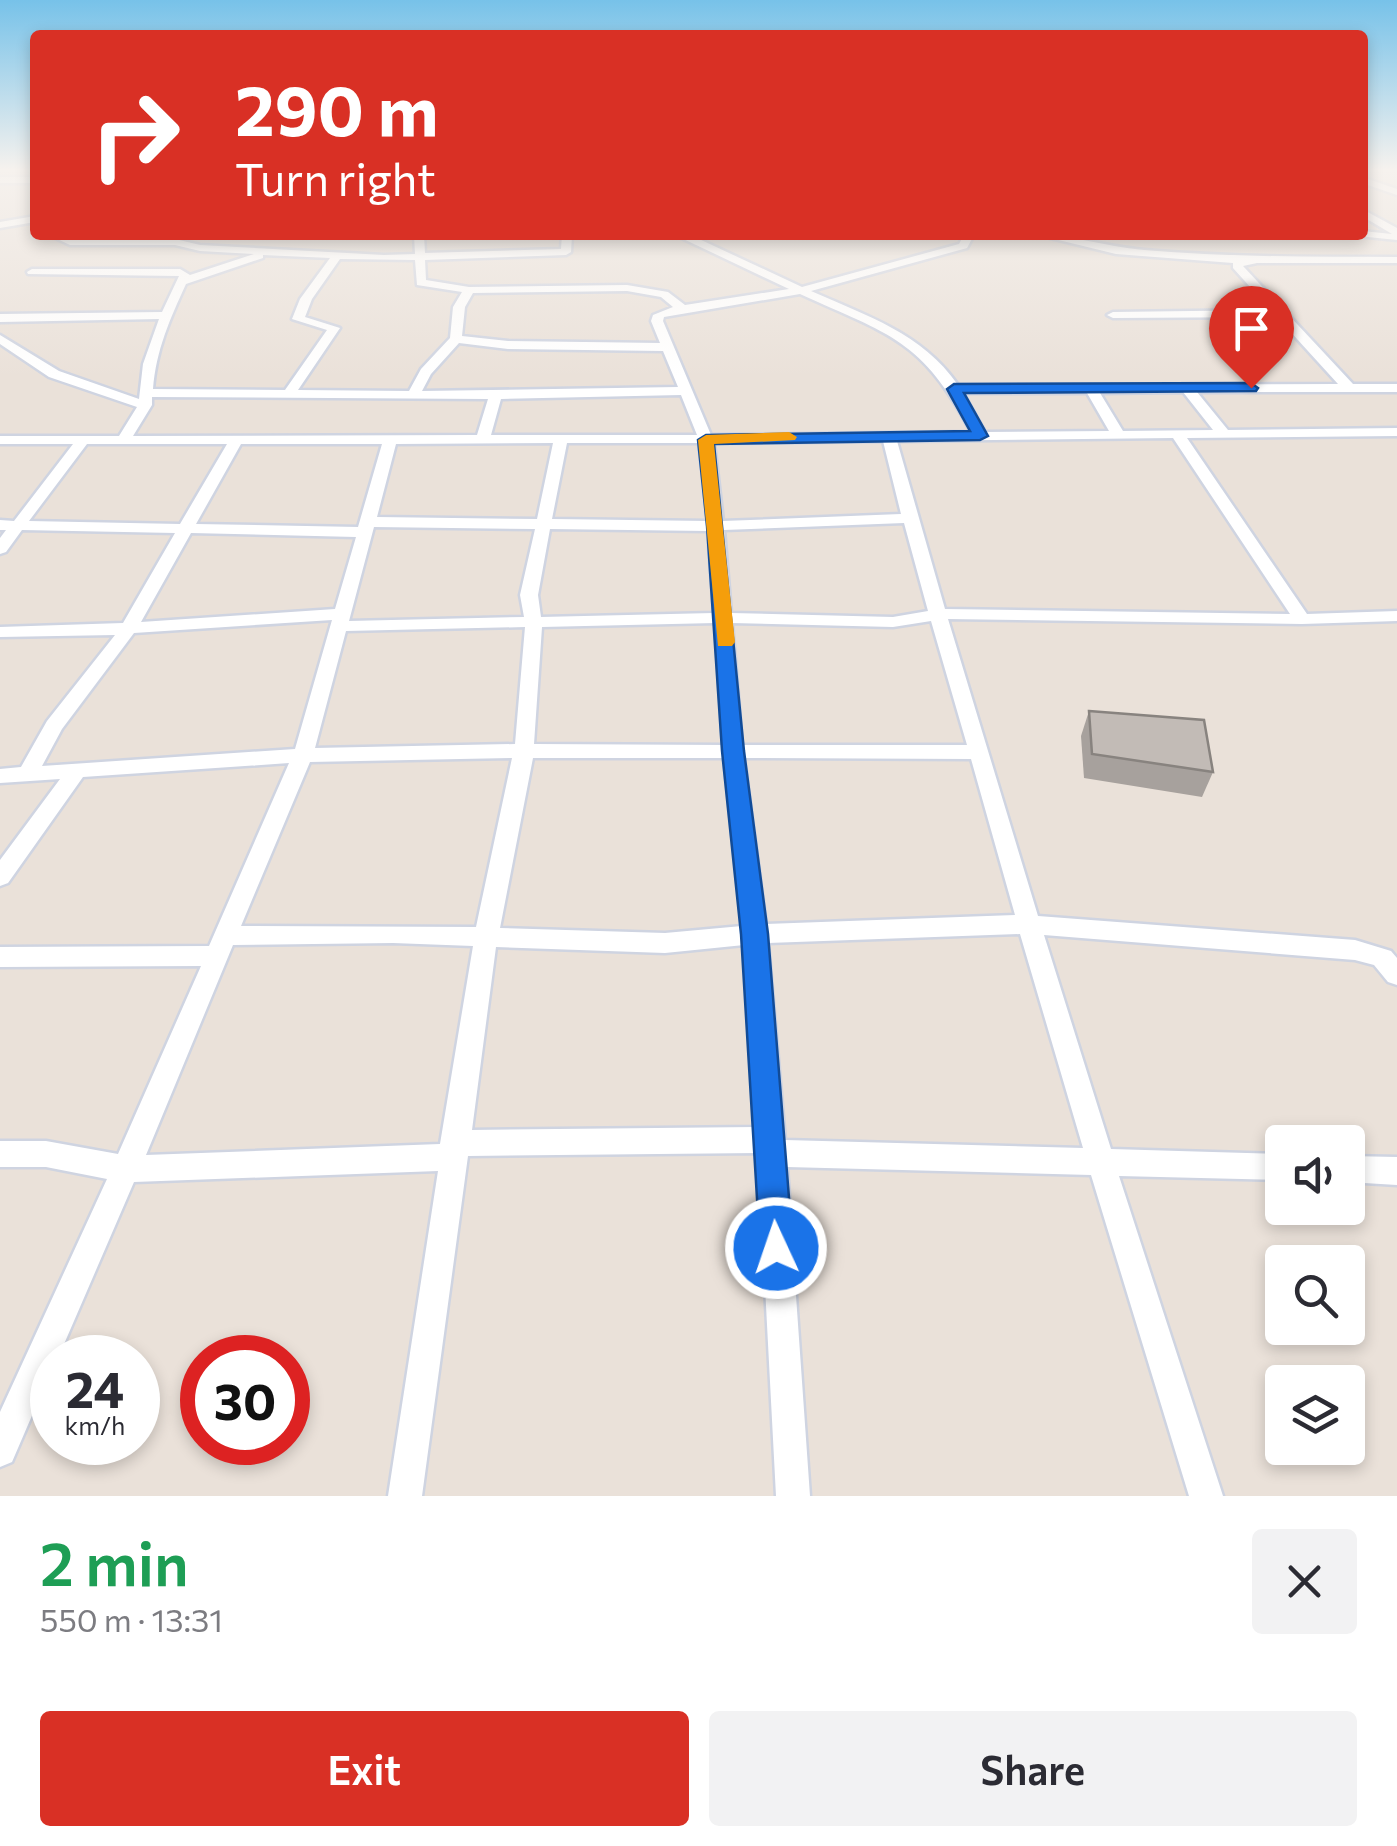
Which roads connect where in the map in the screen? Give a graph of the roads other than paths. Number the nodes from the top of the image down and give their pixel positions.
1 (65, 240) edge
2 (232, 240) edge
3 (419, 240) edge
4 (567, 240) edge
5 (694, 240) edge
6 (966, 240) edge
7 (1066, 240) edge
8 (181, 245) junction
9 (222, 249) junction
10 (270, 253) junction
11 (336, 256) junction
12 (420, 257) junction
13 (1397, 260) edge
14 (1242, 261) junction
15 (152, 271) junction
16 (32, 272) dead end
17 (184, 281) junction
18 (469, 290) junction
19 (800, 291) junction
20 (682, 308) junction
21 (1282, 313) junction
22 (164, 315) junction
23 (1112, 315) dead end
24 (0, 318) edge
25 (0, 339) edge
26 (456, 340) junction
27 (667, 347) junction
28 (1092, 388) junction
29 (1186, 388) junction
30 (1348, 388) junction
31 (1397, 388) edge
32 (954, 389) junction
33 (290, 392) junction
34 (686, 392) junction
35 (413, 395) junction
36 (496, 395) junction
37 (146, 399) junction
38 (1397, 432) edge
39 (1225, 435) junction
40 (889, 436) junction
41 (980, 436) junction
42 (1119, 436) junction
43 (1178, 436) junction
44 (238, 438) junction
45 (391, 438) junction
46 (483, 438) junction
47 (561, 439) junction
48 (0, 440) edge
49 (83, 440) junction
50 (124, 440) junction
51 (706, 440) junction
52 (909, 518) junction
53 (20, 524) junction
54 (0, 525) edge
55 (542, 526) junction
56 (716, 526) junction
57 (366, 527) junction
58 (186, 530) junction
59 (0, 549) edge
60 (940, 614) junction
61 (1397, 616) edge
62 (723, 618) junction
63 (1302, 619) junction
64 (340, 620) junction
65 (534, 620) junction
66 (129, 628) junction
67 (0, 632) edge
68 (524, 751) junction
69 (733, 751) junction
70 (979, 752) junction
71 (303, 755) junction
72 (76, 772) junction
73 (0, 776) edge
74 (26, 776) junction
75 (0, 877) edge
76 (1026, 924) junction
77 (754, 934) junction
78 (486, 937) junction
79 (222, 946) junction
80 (0, 957) edge
81 (1397, 975) edge
82 (772, 1146) junction
83 (452, 1150) junction
84 (0, 1154) edge
85 (1098, 1160) junction
86 (1265, 1166) edge
87 (126, 1169) junction
88 (1365, 1170) edge
89 (1397, 1171) edge
90 (0, 1450) edge
91 (405, 1496) edge
92 (793, 1496) edge
93 (1206, 1496) edge

1 - 8 street
2 - 9 street
3 - 12 street
4 - 12 street
5 - 19 street
6 - 19 street
7 - 14 street
8 - 9 street
8 - 15 street
9 - 10 street
10 - 11 street
10 - 17 street
11 - 12 street
11 - 33 street
12 - 18 street
13 - 14 street
14 - 21 street
15 - 16 street
15 - 17 street
17 - 22 street
18 - 20 street
18 - 26 street
19 - 20 street
19 - 32 street
20 - 27 street
21 - 23 street
21 - 30 street
22 - 24 street
22 - 37 street
25 - 37 street
26 - 27 street
26 - 35 street
27 - 34 street
28 - 29 street
28 - 32 street
28 - 42 street
29 - 30 street
29 - 39 street
30 - 31 street
32 - 41 street
33 - 35 street
33 - 37 street
34 - 36 street
34 - 51 street
35 - 36 street
36 - 46 street
37 - 50 street
38 - 39 street
39 - 43 street
40 - 41 street
40 - 51 street
40 - 52 street
41 - 42 street
42 - 43 street
43 - 63 street
44 - 45 street
44 - 50 street
44 - 58 street
45 - 46 street
45 - 57 street
46 - 47 street
47 - 51 street
47 - 55 street
48 - 49 street
49 - 50 street
49 - 53 street
51 - 56 street
52 - 56 street
52 - 60 street
53 - 54 street
53 - 58 street
53 - 59 street
55 - 56 street
55 - 57 street
55 - 65 street
56 - 62 street
57 - 58 street
57 - 64 street
58 - 66 street
60 - 62 street
60 - 63 street
60 - 70 street
61 - 63 street
62 - 65 street
62 - 69 street
64 - 65 street
64 - 66 street
64 - 71 street
65 - 68 street
66 - 67 street
66 - 74 street
68 - 69 street
68 - 71 street
68 - 78 street
69 - 70 street
69 - 77 street
70 - 76 street
71 - 72 street
71 - 79 street
72 - 74 street
72 - 75 street
73 - 74 street
76 - 77 street
76 - 81 street
76 - 85 street
77 - 78 street
77 - 82 street
78 - 79 street
78 - 83 street
79 - 80 street
79 - 87 street
82 - 83 street
82 - 85 street
82 - 92 street
83 - 87 street
83 - 91 street
84 - 87 street
85 - 86 street
85 - 93 street
87 - 90 street
88 - 89 street

